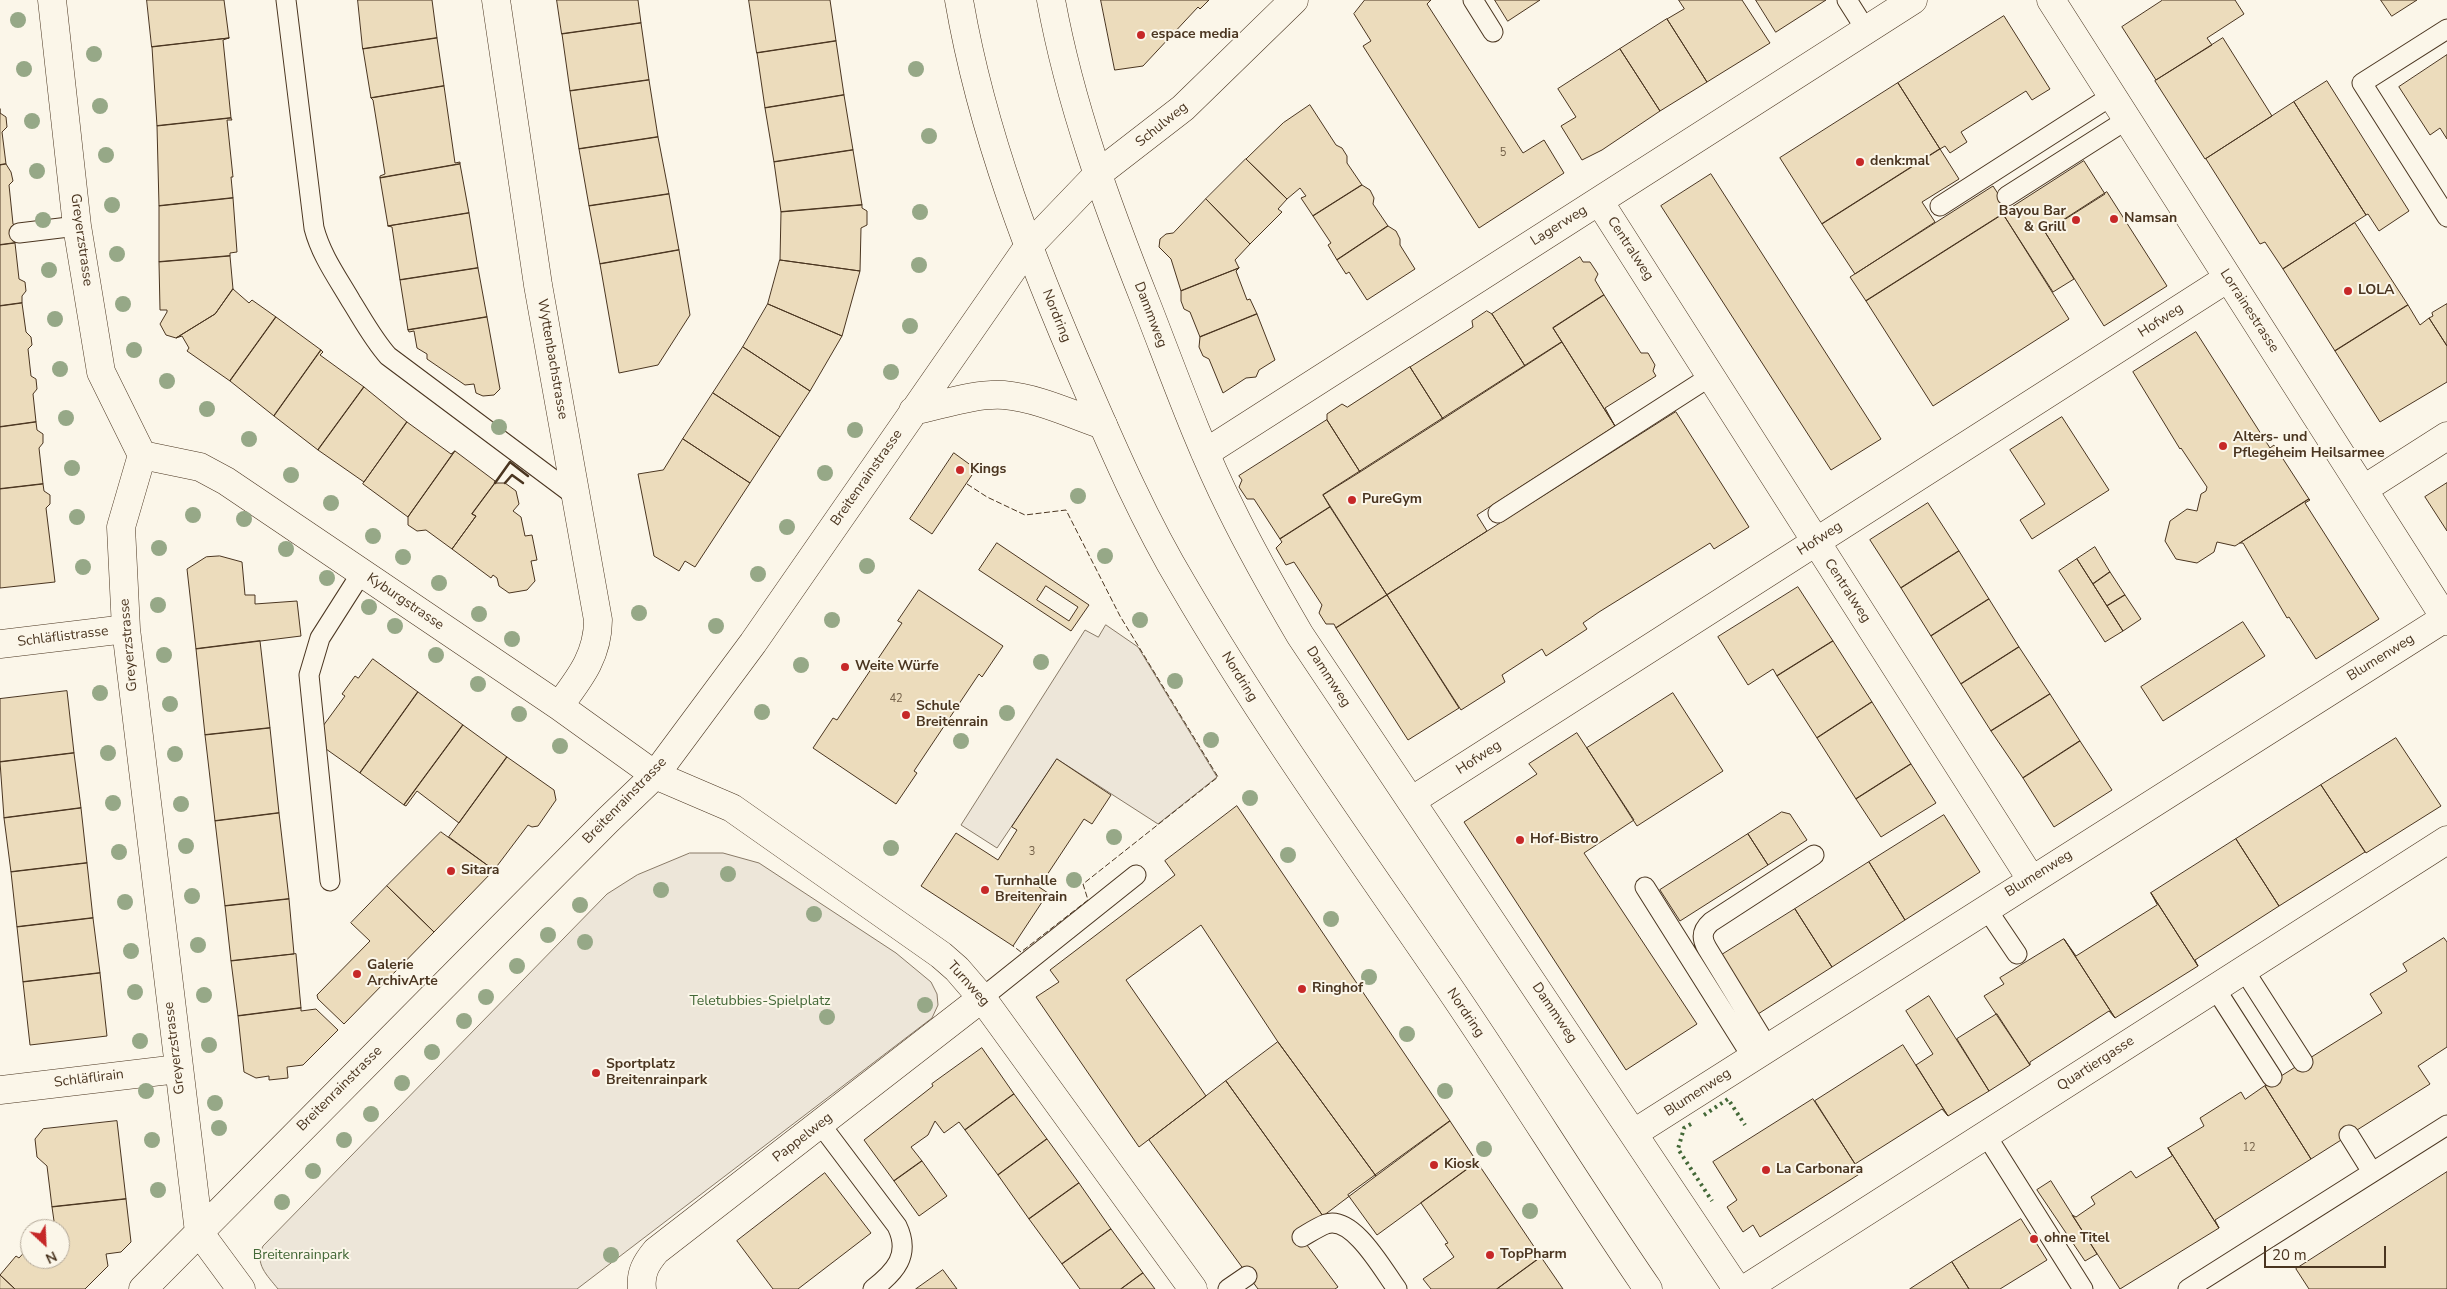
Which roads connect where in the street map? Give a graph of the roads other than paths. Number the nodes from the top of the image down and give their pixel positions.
1 (52, 0) edge
2 (286, 0) edge
3 (496, 0) edge
4 (959, 0) edge
5 (1051, 0) edge
6 (1294, 0) edge
7 (1473, 0) edge
8 (1847, 0) edge
9 (1913, 0) edge
10 (2051, 0) edge
11 (2447, 29) edge
12 (1866, 30) junction
13 (1493, 32) dead end
14 (2113, 95) junction
15 (2128, 119) junction
16 (1099, 173) junction
17 (2007, 196) dead end
18 (1599, 201) junction
19 (1940, 206) dead end
20 (2447, 217) edge
21 (78, 226) junction
22 (18, 233) dead end
23 (1028, 247) junction
24 (2228, 278) junction
25 (1711, 376) junction
26 (914, 411) junction
27 (1103, 425) junction
28 (2447, 436) edge
29 (1205, 452) junction
30 (142, 455) junction
31 (2364, 490) junction
32 (578, 498) junction
33 (1498, 513) dead end
34 (1816, 542) junction
35 (362, 572) junction
36 (2446, 620) edge
37 (126, 629) junction
38 (0, 644) edge
39 (559, 706) junction
40 (655, 775) junction
41 (1411, 800) junction
42 (2447, 840) edge
43 (1814, 856) dead end
44 (1136, 875) dead end
45 (2031, 879) junction
46 (330, 881) dead end
47 (1645, 887) dead end
48 (1986, 908) junction
49 (2017, 954) dead end
50 (2244, 970) junction
51 (2215, 988) junction
52 (982, 998) junction
53 (1760, 1052) junction
54 (2302, 1062) dead end
55 (178, 1069) junction
56 (2272, 1077) dead end
57 (0, 1090) edge
58 (2447, 1124) edge
59 (821, 1125) junction
60 (1634, 1133) junction
61 (1986, 1135) junction
62 (2349, 1136) dead end
63 (2372, 1172) junction
64 (199, 1232) junction
65 (1302, 1237) dead end
66 (1247, 1276) dead end
67 (143, 1289) edge
68 (241, 1289) edge
69 (642, 1289) edge
70 (872, 1289) edge
71 (1193, 1289) edge
72 (1228, 1289) edge
73 (1397, 1289) edge
74 (1648, 1289) edge
75 (1737, 1289) edge
76 (1745, 1289) edge
77 (2083, 1289) edge
78 (2188, 1289) edge

1 - 21 street, Greyerzstrasse
2 - 32 lane
3 - 32 street, Wyttenbachstrasse
4 - 23 street, Nordring
5 - 16 street, Dammweg
6 - 16 street, Schulweg
7 - 13 lane
8 - 12 lane
9 - 12 street, Lagerweg
10 - 14 street, Lorrainestrasse
11 - 20 lane
12 - 18 street, Lagerweg
14 - 15 street, Lorrainestrasse
14 - 19 lane
15 - 17 lane
15 - 24 street, Lorrainestrasse
16 - 23 street, Schulweg
16 - 29 street, Dammweg
18 - 25 street, Centralweg
18 - 29 street, Lagerweg
21 - 22 lane
21 - 30 street, Greyerzstrasse
23 - 26 street, Breitenrainstrasse
23 - 27 street, Nordring
24 - 31 street, Lorrainestrasse
24 - 34 street, Hofweg
25 - 33 lane
25 - 34 street, Centralweg
26 - 27 street
26 - 40 street, Breitenrainstrasse
27 - 74 street, Nordring
28 - 31 street
29 - 41 street, Dammweg
30 - 35 street, Kyburgstrasse
30 - 37 street, Greyerzstrasse
31 - 36 street, Lorrainestrasse
32 - 39 street, Wyttenbachstrasse
34 - 41 street, Hofweg
34 - 45 street, Centralweg
35 - 39 street, Kyburgstrasse
35 - 46 lane
36 - 45 street, Blumenweg
37 - 38 street, Schläflistrasse
37 - 55 street, Greyerzstrasse
39 - 40 street, Kyburgstrasse
40 - 52 street, Turnweg
40 - 64 street, Breitenrainstrasse
41 - 60 street, Dammweg
42 - 50 street, Quartiergasse
43 - 53 lane
44 - 52 lane
45 - 48 street, Blumenweg
47 - 53 lane
48 - 49 lane
48 - 53 street, Blumenweg
50 - 51 street, Quartiergasse
50 - 54 lane
51 - 56 lane
51 - 61 street, Quartiergasse
52 - 59 street, Pappelweg
52 - 71 street, Turnweg
53 - 60 street, Blumenweg
55 - 57 street, Schläflirain
55 - 64 street, Greyerzstrasse
58 - 63 lane
59 - 69 street, Pappelweg
59 - 70 lane
60 - 75 street, Dammweg
61 - 76 street, Quartiergasse
61 - 77 lane
62 - 63 lane
63 - 78 lane
64 - 67 street, Breitenrainstrasse
64 - 68 street, Greyerzstrasse
65 - 73 lane
66 - 72 lane

